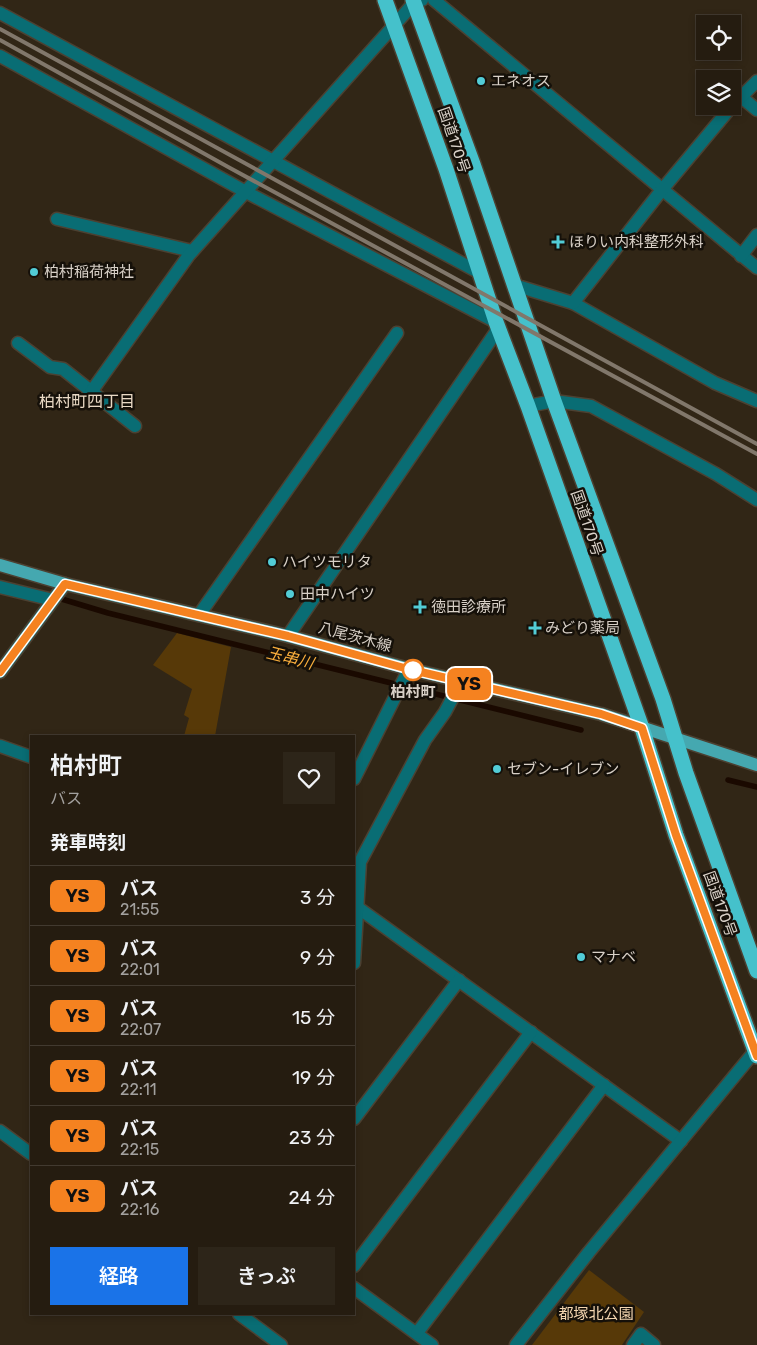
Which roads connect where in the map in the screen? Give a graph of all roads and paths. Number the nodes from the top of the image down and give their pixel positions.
1 (385, 0) edge
2 (434, 0) edge
3 (416, 1) edge
4 (0, 13) edge
5 (394, 25) junction
6 (0, 56) edge
7 (757, 81) edge
8 (741, 97) edge
9 (741, 105) edge
10 (757, 110) edge
11 (725, 115) edge
12 (274, 162) junction
13 (661, 191) junction
14 (246, 192) junction
15 (57, 219) dead end
16 (757, 236) edge
17 (192, 251) junction
18 (741, 256) junction
19 (757, 268) edge
20 (480, 273) junction
21 (514, 285) junction
22 (572, 303) junction
23 (497, 326) junction
24 (397, 333) dead end
25 (18, 343) dead end
26 (92, 392) junction
27 (554, 401) junction
28 (757, 401) edge
29 (528, 406) junction
30 (135, 426) dead end
31 (757, 500) edge
32 (0, 566) edge
33 (65, 584) junction
34 (0, 587) edge
35 (53, 600) junction
36 (199, 615) junction
37 (288, 636) junction
38 (408, 669) junction
39 (0, 672) edge
40 (461, 682) junction
41 (642, 728) junction
42 (676, 740) junction
43 (0, 746) edge
44 (30, 757) edge
45 (757, 765) edge
46 (355, 777) edge
47 (358, 907) junction
48 (355, 949) edge
49 (757, 971) edge
50 (459, 980) junction
51 (531, 1032) junction
52 (756, 1054) edge
53 (604, 1085) junction
54 (355, 1118) edge
55 (0, 1131) edge
56 (682, 1141) junction
57 (30, 1153) edge
58 (355, 1265) edge
59 (355, 1289) edge
60 (240, 1315) edge
61 (417, 1333) junction
62 (281, 1345) edge
63 (432, 1345) edge
64 (516, 1345) edge
65 (633, 1345) edge
66 (654, 1345) edge

1 - 5 highway, 国道170号
2 - 13 street
3 - 5 street
3 - 21 highway, 国道170号
4 - 12 street
5 - 12 street
5 - 20 highway, 国道170号
6 - 14 street
7 - 8 street
9 - 10 street
11 - 13 street
12 - 14 street
12 - 20 street
13 - 18 street
13 - 22 street
14 - 17 street
14 - 23 street
15 - 17 street
16 - 18 street
17 - 26 street
18 - 19 street
20 - 23 highway, 国道170号
21 - 22 street
21 - 27 highway, 国道170号
22 - 28 street
23 - 29 highway, 国道170号
23 - 37 street
24 - 36 street
25 - 26 street
26 - 30 street
27 - 29 street
27 - 31 street
27 - 42 highway, 国道170号
29 - 41 highway, 国道170号
32 - 33 main road, 八尾茨木線
33 - 35 main road
33 - 36 main road, 八尾茨木線
34 - 35 street
35 - 39 main road
36 - 37 main road, 八尾茨木線
37 - 38 main road, 八尾茨木線
38 - 40 main road, 八尾茨木線
38 - 46 street
40 - 41 main road, 八尾茨木線
40 - 47 street
41 - 42 main road, 八尾茨木線
41 - 52 highway, 国道170号
42 - 45 main road, 八尾茨木線
42 - 49 highway, 国道170号
43 - 44 street
47 - 48 street
47 - 50 street
50 - 51 street
50 - 54 street
51 - 53 street
51 - 58 street
52 - 56 street
53 - 56 street
53 - 61 street
55 - 57 street
56 - 64 street
59 - 61 street
60 - 62 street
61 - 63 street
65 - 66 street

